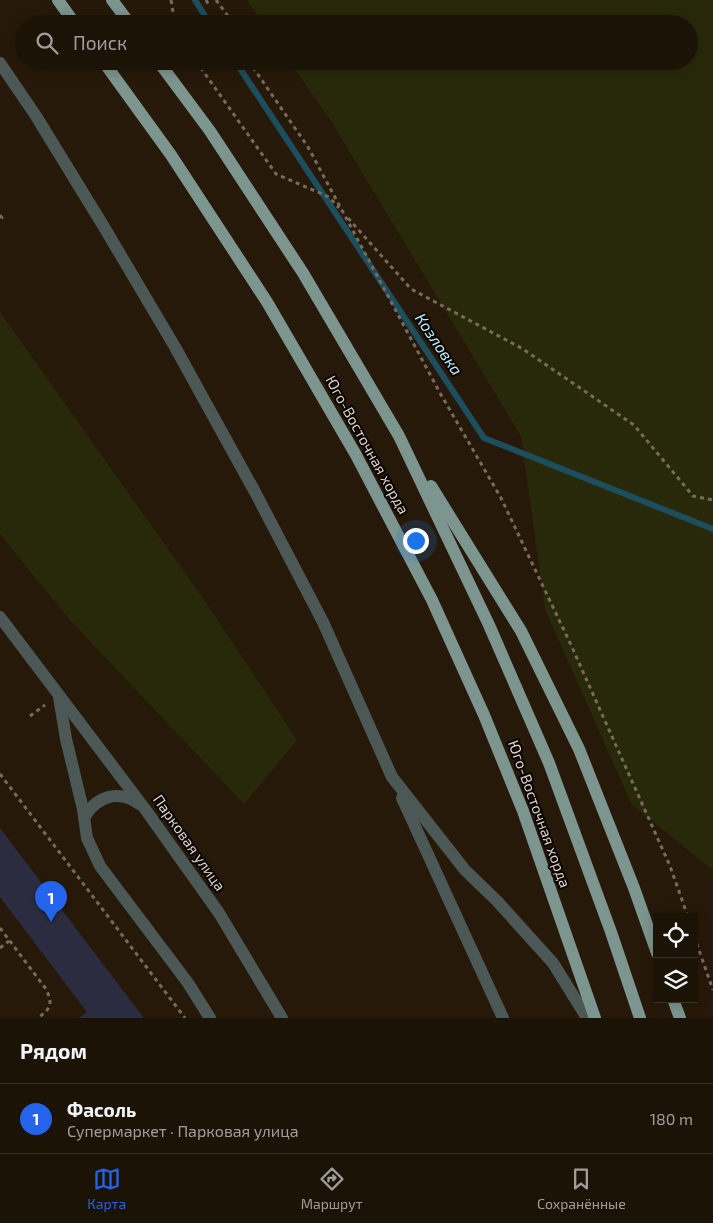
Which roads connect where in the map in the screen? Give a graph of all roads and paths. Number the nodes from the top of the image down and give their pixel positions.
1 (58, 0) edge
2 (112, 0) edge
3 (172, 0) edge
4 (206, 0) edge
5 (216, 0) edge
6 (210, 7) dead end
7 (69, 15) edge
8 (123, 15) edge
9 (173, 15) edge
10 (227, 15) edge
11 (0, 63) edge
12 (110, 70) edge
13 (165, 70) edge
14 (202, 70) edge
15 (255, 70) edge
16 (344, 212) junction
17 (0, 215) edge
18 (0, 219) edge
19 (399, 436) junction
20 (713, 500) edge
21 (0, 617) edge
22 (59, 695) junction
23 (0, 774) edge
24 (392, 778) junction
25 (145, 809) junction
26 (84, 818) junction
27 (687, 913) edge
28 (0, 928) edge
29 (10, 941) junction
30 (653, 942) edge
31 (698, 947) edge
32 (0, 948) edge
33 (713, 990) edge
34 (674, 1003) edge
35 (38, 1018) edge
36 (185, 1018) edge
37 (210, 1018) edge
38 (282, 1018) edge
39 (503, 1018) edge
40 (587, 1018) edge
41 (595, 1018) edge
42 (640, 1018) edge
43 (680, 1018) edge

1 - 7 main road
2 - 8 main road
3 - 9 path
4 - 6 path
5 - 10 path
11 - 24 street
12 - 41 main road, Юго-Восточная хорда
13 - 19 main road, Юго-Восточная хорда
14 - 16 path
15 - 16 path
16 - 20 path
16 - 27 path
17 - 18 path
19 - 30 main road
19 - 42 main road, Юго-Восточная хорда
21 - 22 street, Парковая улица
22 - 25 street, Парковая улица
22 - 26 street, Парковая улица
23 - 36 path
24 - 39 street
24 - 40 street
25 - 26 street
25 - 38 street, Парковая улица
26 - 37 street, Парковая улица
28 - 29 path
29 - 32 path
29 - 35 path
31 - 33 path
34 - 43 main road

